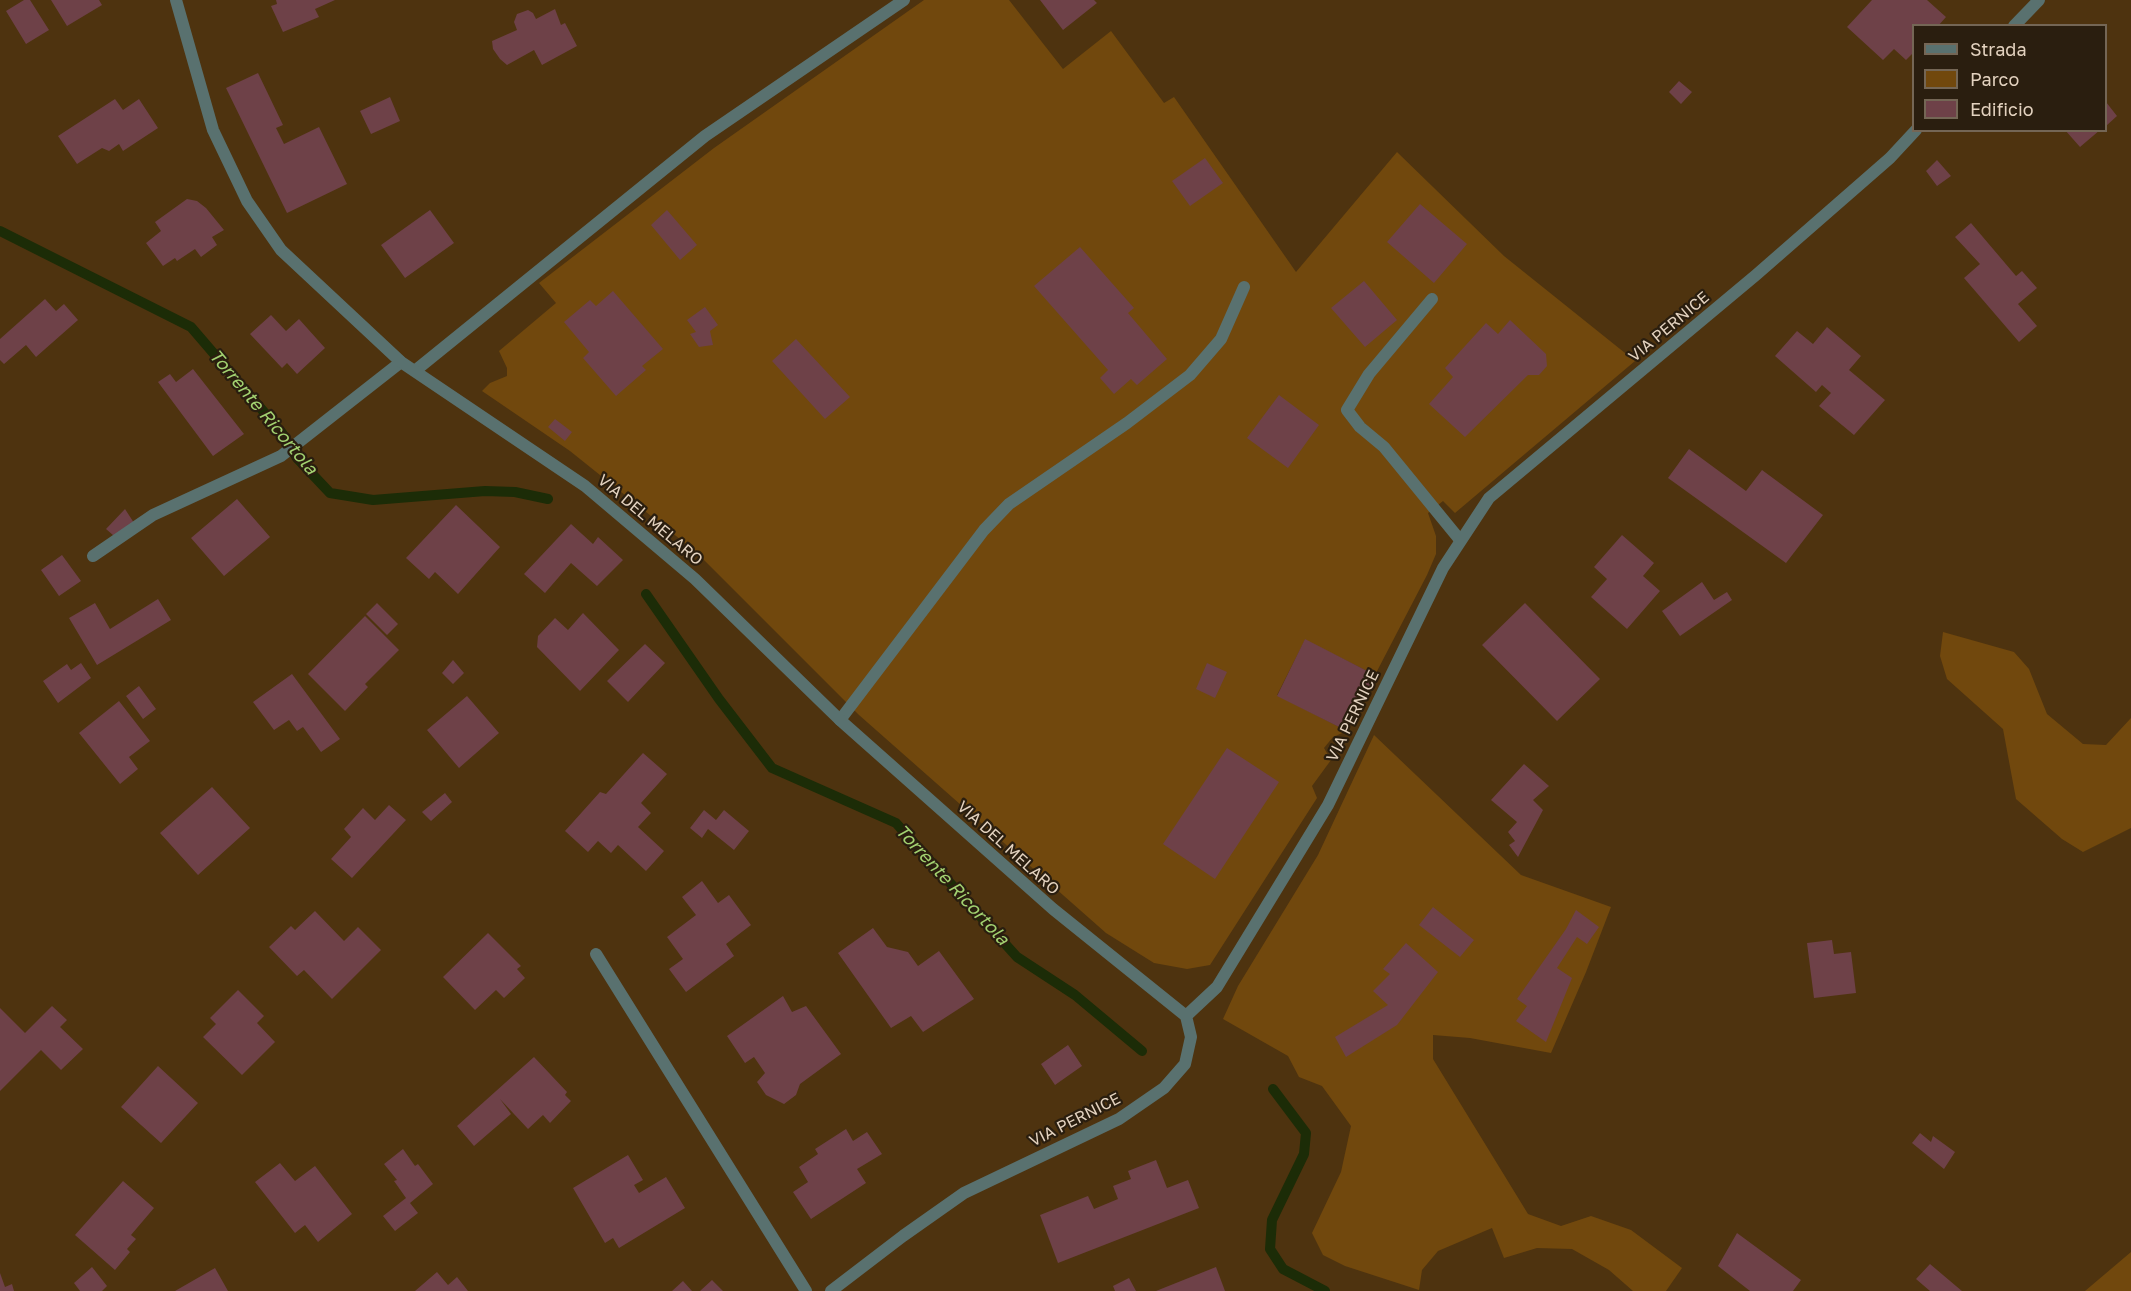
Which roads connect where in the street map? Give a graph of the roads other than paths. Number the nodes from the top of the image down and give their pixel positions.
1 (176, 0) edge
2 (904, 0) edge
3 (2039, 0) edge
4 (2016, 24) edge
5 (1914, 132) edge
6 (1244, 287) dead end
7 (1432, 299) dead end
8 (401, 362) junction
9 (416, 370) junction
10 (1460, 540) junction
11 (93, 556) dead end
12 (840, 720) junction
13 (596, 954) dead end
14 (1186, 1016) junction
15 (806, 1291) edge
16 (831, 1291) edge

1 - 8 street, VIA DEL MELARO
2 - 9 street
3 - 4 street
5 - 10 street, VIA PERNICE
6 - 12 street
7 - 10 street
8 - 9 street, VIA DEL MELARO
8 - 11 street
9 - 12 street, VIA DEL MELARO
10 - 14 street, VIA PERNICE
12 - 14 street, VIA DEL MELARO
13 - 15 street
14 - 16 street, VIA PERNICE

